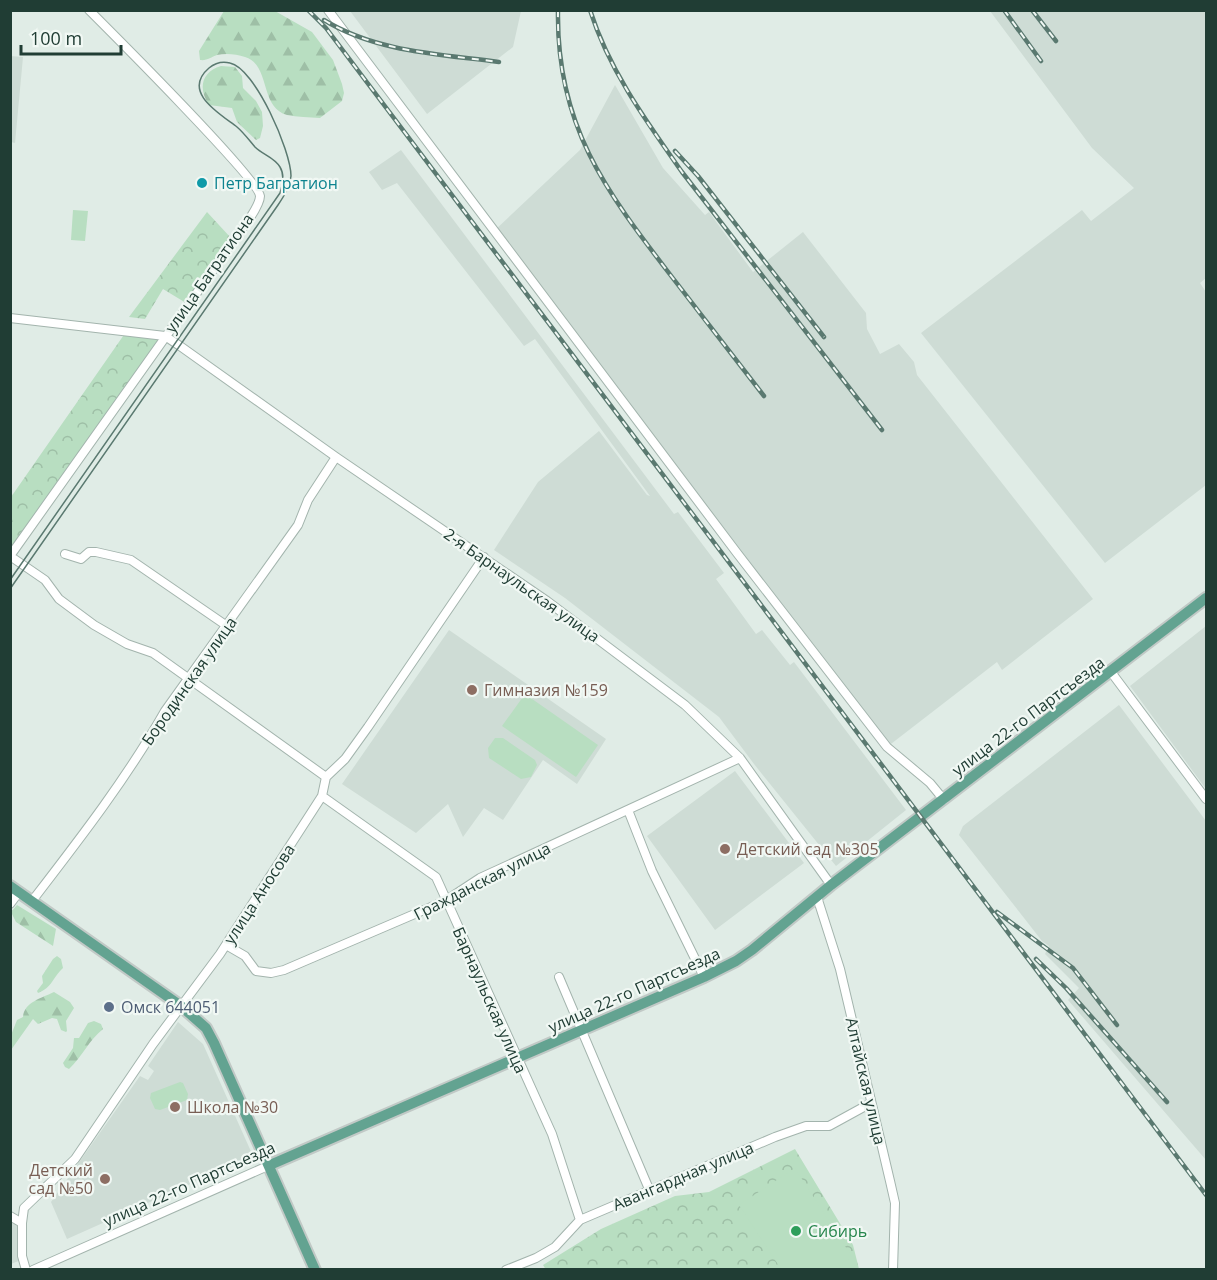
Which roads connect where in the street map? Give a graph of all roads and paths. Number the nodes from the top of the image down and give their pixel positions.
1 (89, 10) edge
2 (328, 10) edge
3 (10, 318) edge
4 (165, 336) junction
5 (336, 457) junction
6 (65, 554) dead end
7 (10, 556) edge
8 (484, 557) junction
9 (1206, 598) edge
10 (227, 626) junction
11 (1111, 672) junction
12 (190, 679) junction
13 (740, 758) junction
14 (326, 777) junction
15 (322, 796) junction
16 (1206, 799) edge
17 (944, 800) junction
18 (628, 810) junction
19 (831, 885) junction
20 (15, 889) edge
21 (817, 897) junction
22 (32, 901) junction
23 (446, 901) junction
24 (10, 904) edge
25 (226, 945) junction
26 (559, 977) dead end
27 (704, 978) junction
28 (181, 1006) junction
29 (581, 1031) junction
30 (517, 1058) junction
31 (871, 1103) junction
32 (270, 1165) junction
33 (649, 1189) junction
34 (10, 1216) edge
35 (580, 1220) junction
36 (22, 1222) junction
37 (26, 1269) edge
38 (33, 1269) edge
39 (315, 1269) edge
40 (506, 1269) edge
41 (893, 1269) edge

1 - 4 street, улица Багратиона
2 - 17 street
3 - 4 street
4 - 5 street, 2-я Барнаульская улица
4 - 7 street, улица Багратиона
5 - 8 street, 2-я Барнаульская улица
5 - 10 street, Бородинская улица
6 - 10 street
7 - 12 street
8 - 13 street, 2-я Барнаульская улица
8 - 14 street
9 - 11 main road, улица 22-го Партсъезда
10 - 12 street, Бородинская улица
11 - 16 street
11 - 17 main road, улица 22-го Партсъезда
12 - 14 street
12 - 22 street, Бородинская улица
13 - 18 street, Гражданская улица
13 - 19 street, 2-я Барнаульская улица
14 - 15 street, улица Аносова
15 - 23 street, Барнаульская улица
15 - 25 street, улица Аносова
17 - 19 main road, улица 22-го Партсъезда
18 - 23 street, Гражданская улица
18 - 27 street
19 - 21 main road, улица 22-го Партсъезда
20 - 22 main road
20 - 24 street
21 - 27 main road, улица 22-го Партсъезда
21 - 31 street, Алтайская улица
22 - 28 main road
23 - 25 street, Гражданская улица
23 - 30 street, Барнаульская улица
25 - 28 street, улица Аносова
26 - 29 street
27 - 29 main road, улица 22-го Партсъезда
28 - 32 main road
28 - 36 street, улица Аносова
29 - 30 main road, улица 22-го Партсъезда
29 - 33 street
30 - 32 main road, улица 22-го Партсъезда
30 - 35 street, Барнаульская улица
31 - 33 street, Авангардная улица
31 - 41 street, Алтайская улица
32 - 38 street, улица 22-го Партсъезда
32 - 39 main road
33 - 35 street, Авангардная улица
34 - 36 street
35 - 40 street, Авангардная улица
36 - 37 street

